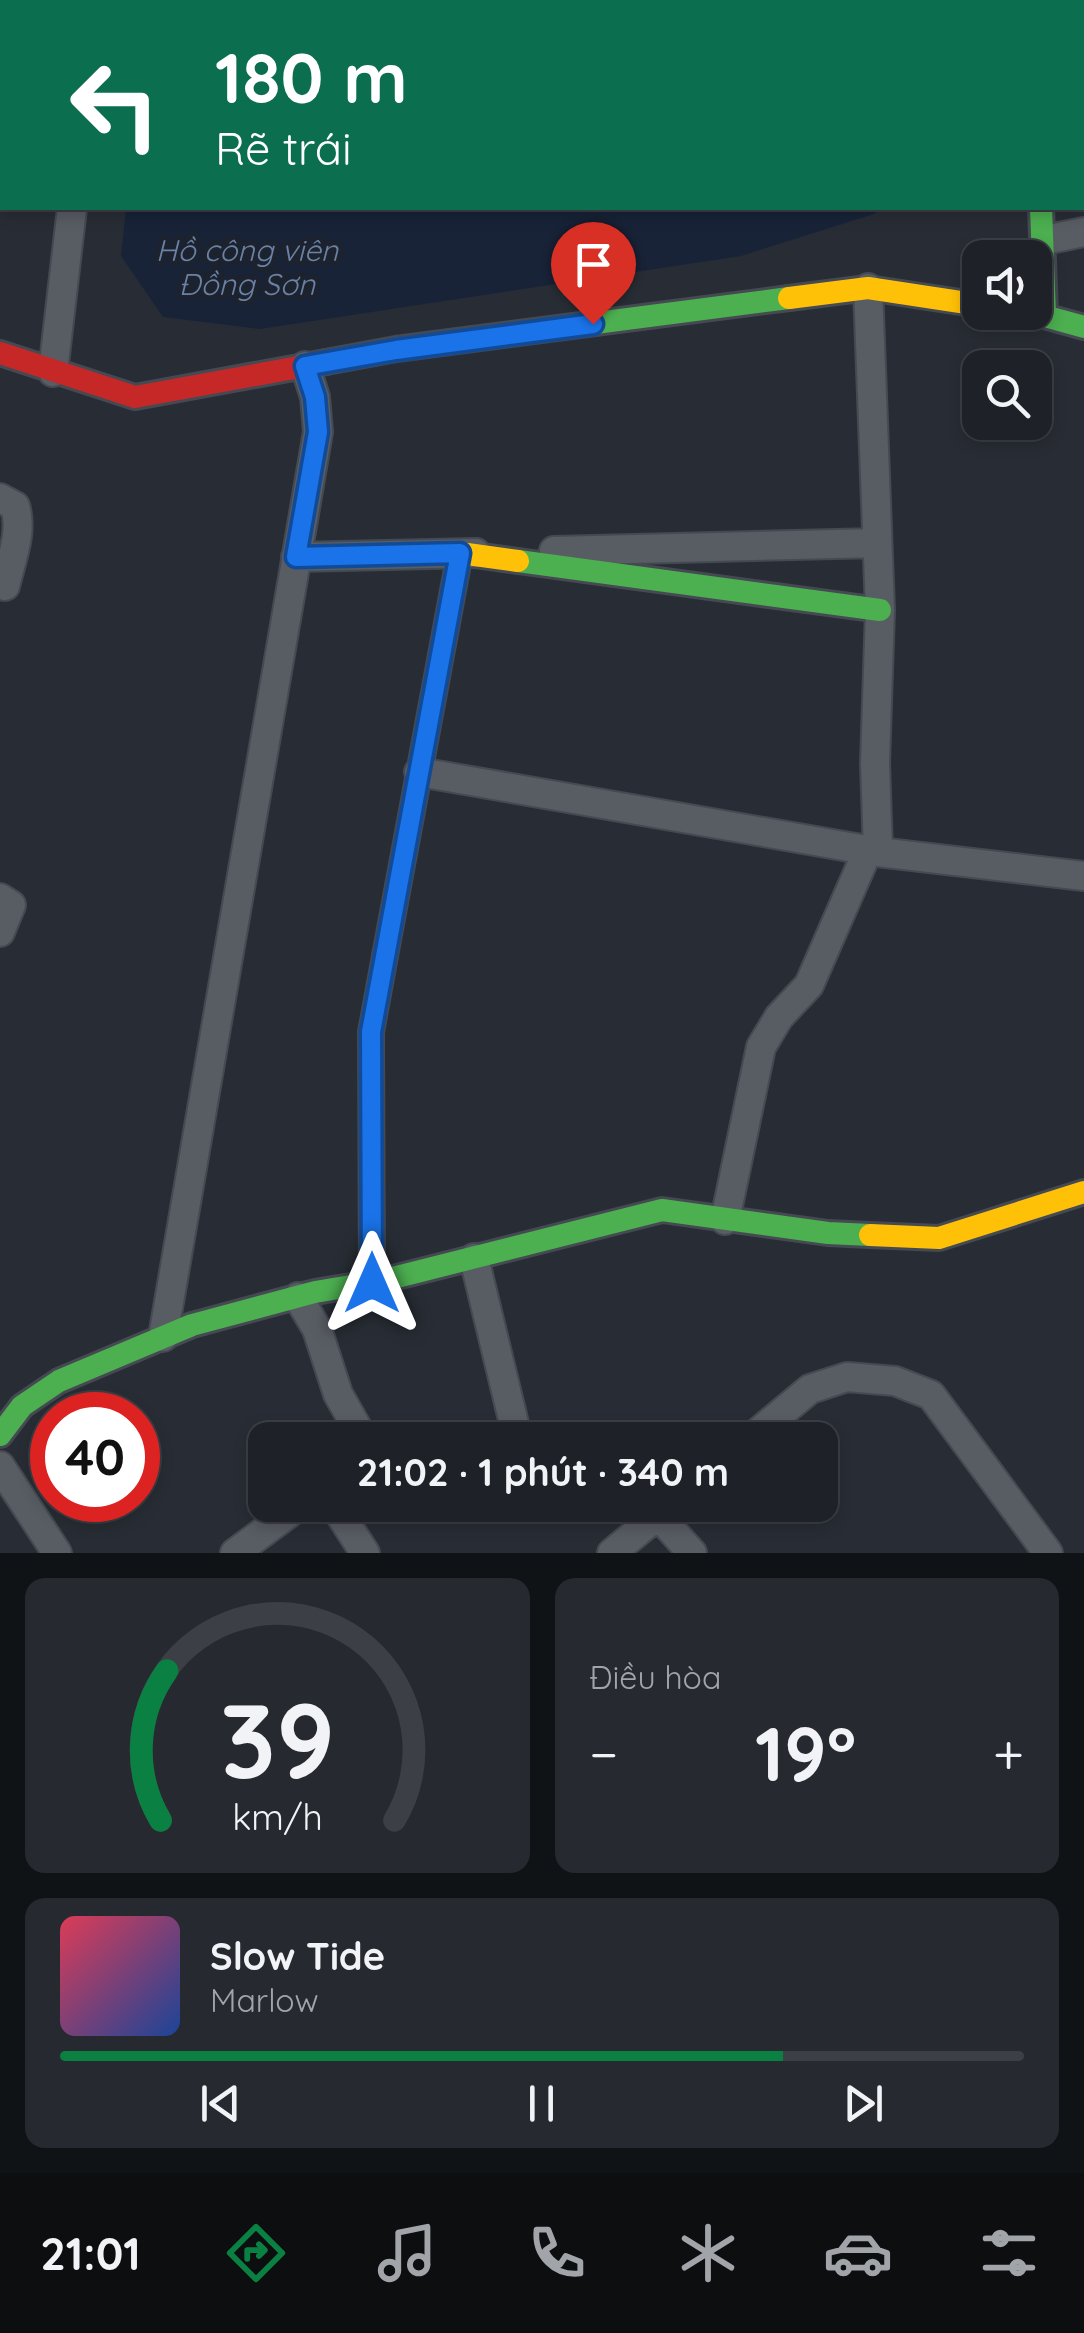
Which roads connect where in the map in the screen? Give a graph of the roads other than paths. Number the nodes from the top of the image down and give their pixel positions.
1 (72, 210) edge
2 (1041, 210) edge
3 (1084, 232) edge
4 (1045, 240) joint
5 (868, 288) junction
6 (962, 302) edge
7 (1052, 318) edge
8 (1084, 327) edge
9 (0, 353) edge
10 (305, 366) junction
11 (53, 372) junction
12 (0, 498) edge
13 (877, 544) junction
14 (460, 553) junction
15 (296, 557) junction
16 (5, 586) dead end
17 (880, 610) junction
18 (420, 772) junction
19 (873, 851) junction
20 (1084, 876) edge
21 (0, 898) edge
22 (0, 932) edge
23 (1084, 1192) edge
24 (725, 1220) junction
25 (474, 1258) junction
26 (372, 1283) junction
27 (298, 1297) junction
28 (163, 1337) junction
29 (354, 1422) edge
30 (514, 1422) edge
31 (770, 1422) edge
32 (0, 1436) edge
33 (0, 1466) edge
34 (277, 1522) edge
35 (345, 1522) edge
36 (649, 1522) edge
37 (672, 1522) edge
38 (57, 1553) edge
39 (236, 1553) edge
40 (365, 1553) edge
41 (612, 1553) edge
42 (692, 1553) edge
43 (1048, 1553) edge

1 - 11 street
2 - 4 street
3 - 4 street
5 - 6 street
5 - 10 street
5 - 13 street
7 - 8 street
9 - 11 street
10 - 11 street
10 - 15 street
12 - 16 street
13 - 14 street
13 - 17 street
14 - 15 street
14 - 17 street
14 - 18 street
15 - 28 street
17 - 19 street
18 - 19 street
18 - 26 street
19 - 20 street
19 - 24 street
21 - 22 street
23 - 24 street
24 - 25 street
25 - 26 street
25 - 30 street
26 - 27 street
27 - 28 street
27 - 29 street
28 - 32 street
31 - 43 street
33 - 38 street
34 - 39 street
35 - 40 street
36 - 41 street
37 - 42 street

